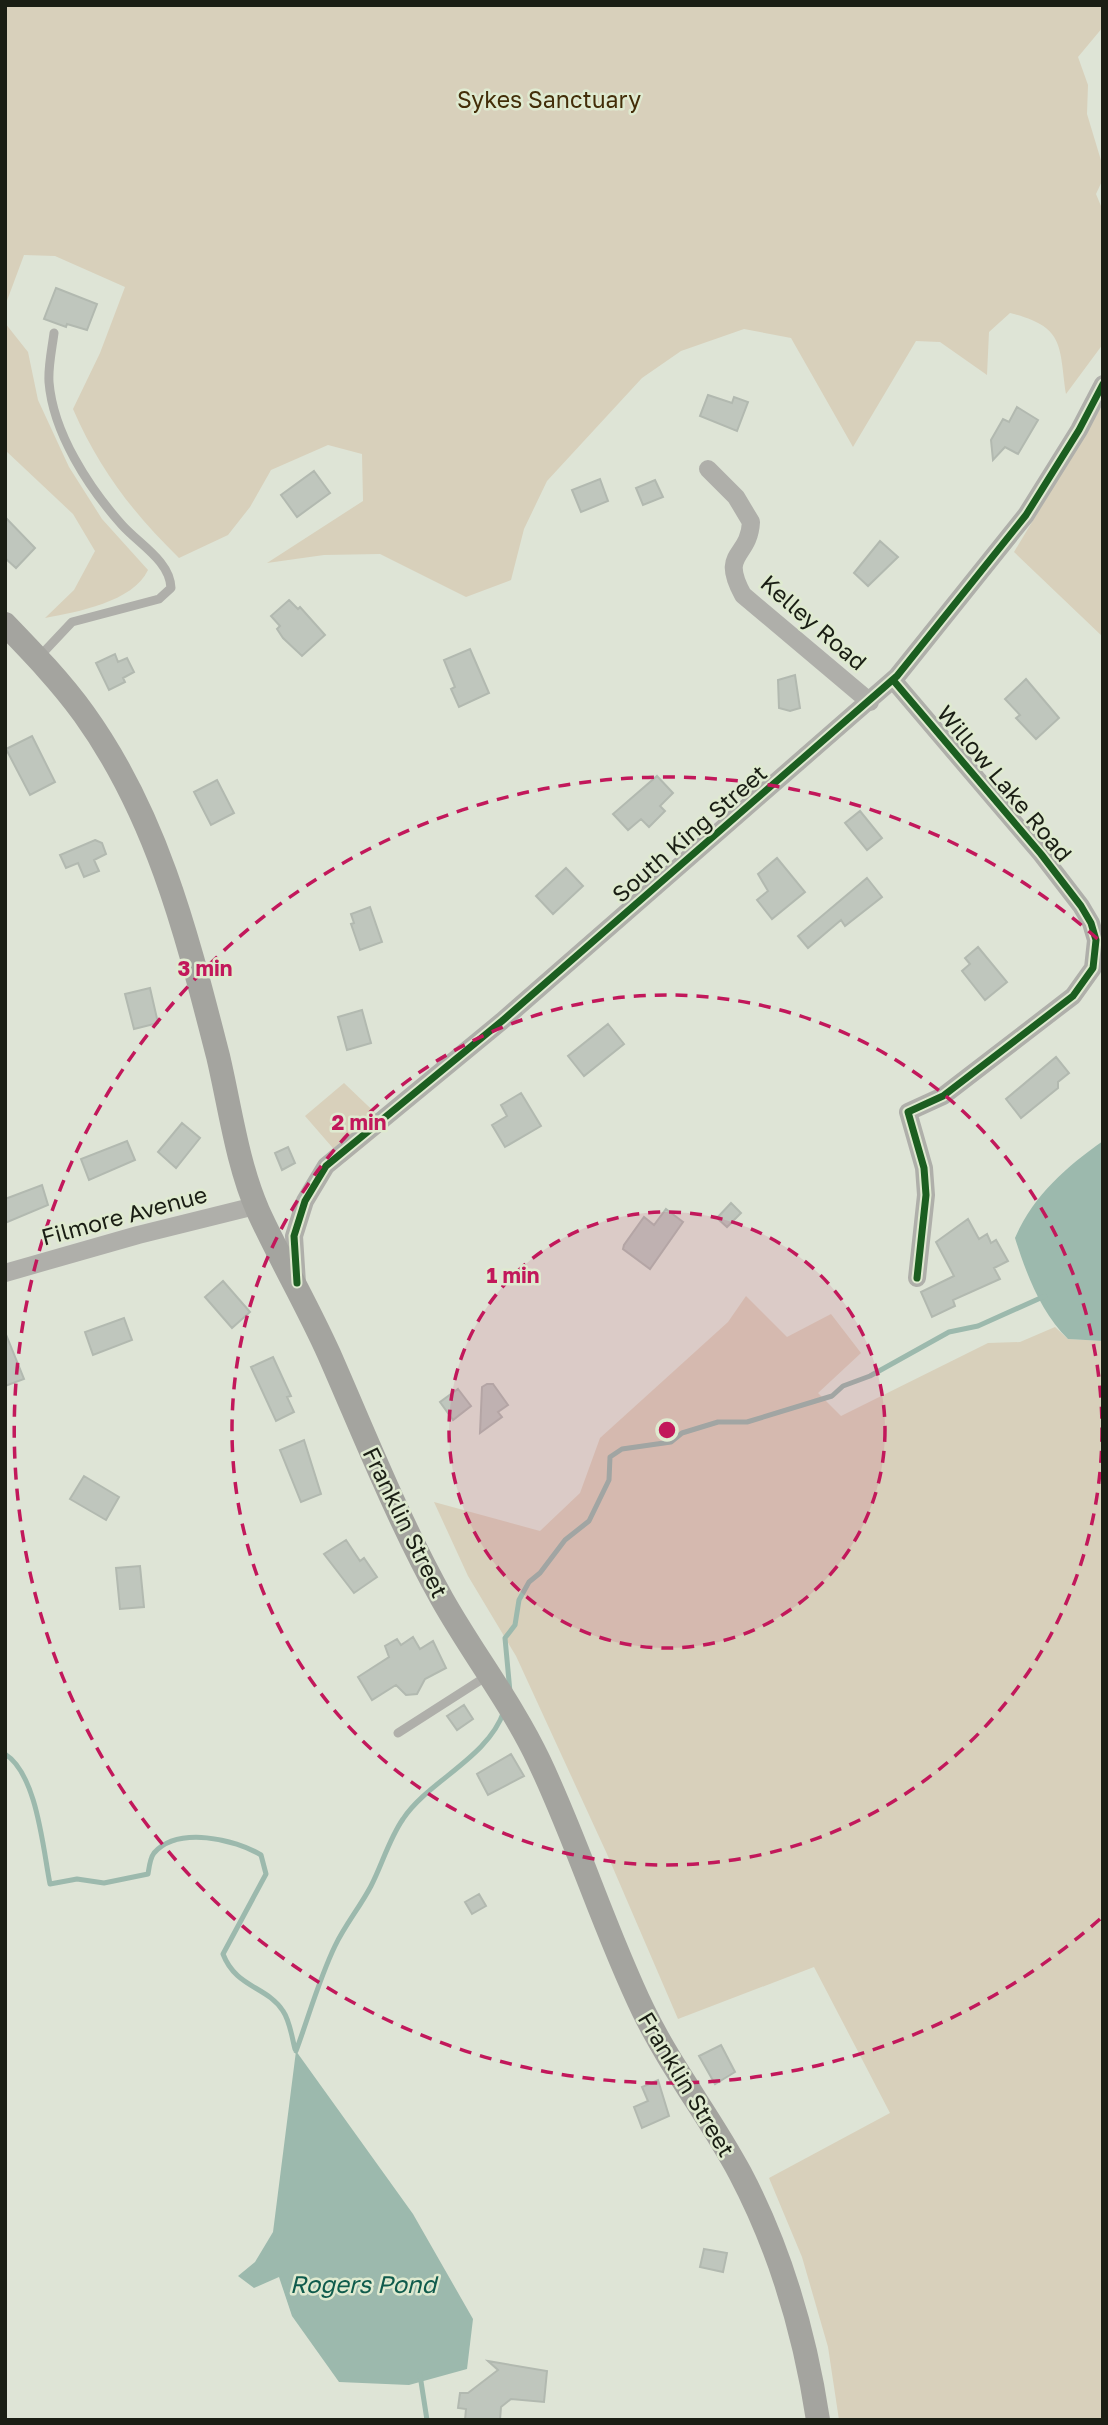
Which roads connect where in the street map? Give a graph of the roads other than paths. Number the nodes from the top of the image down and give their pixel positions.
1 (54, 333) dead end
2 (1103, 384) edge
3 (708, 469) dead end
4 (5, 624) edge
5 (38, 659) junction
6 (893, 680) junction
7 (870, 702) junction
8 (256, 1206) junction
9 (5, 1273) edge
10 (917, 1278) dead end
11 (297, 1283) junction
12 (488, 1675) junction
13 (398, 1733) dead end
14 (818, 2420) edge

1 - 5 lane
2 - 6 street, South King Street
3 - 7 street, Kelley Road
4 - 5 main road, Franklin Street
5 - 8 main road, Franklin Street
6 - 7 street, South King Street
6 - 10 street, Willow Lake Road
7 - 11 street, South King Street
8 - 9 street, Filmore Avenue
8 - 11 main road, Franklin Street
11 - 12 main road, Franklin Street
12 - 13 lane
12 - 14 main road, Franklin Street

